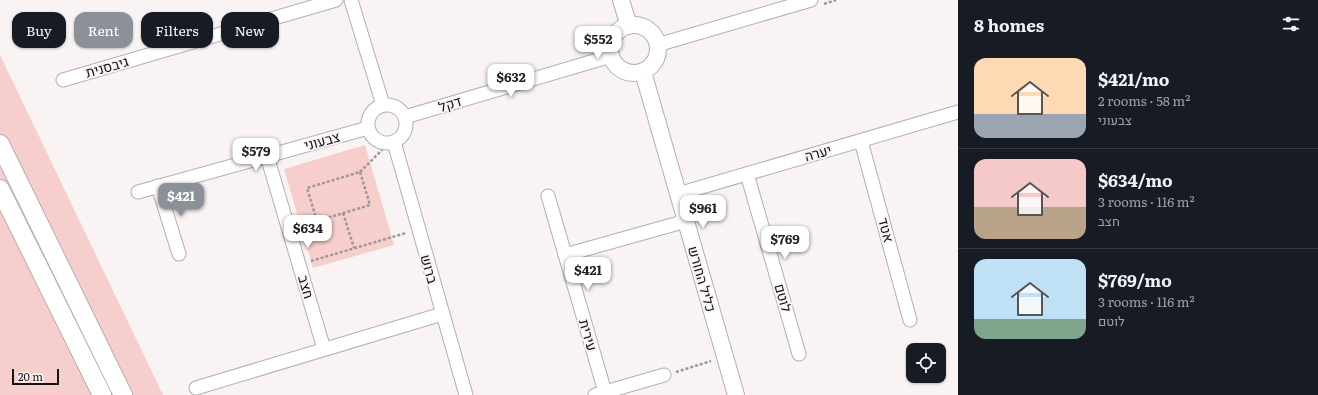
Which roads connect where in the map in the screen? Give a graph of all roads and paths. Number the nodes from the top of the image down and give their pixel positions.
1 (336, 0) edge
2 (351, 0) edge
3 (621, 0) edge
4 (811, 0) edge
5 (629, 26) junction
6 (657, 45) junction
7 (611, 56) junction
8 (643, 72) junction
9 (63, 80) dead end
10 (383, 105) junction
11 (958, 112) edge
12 (405, 117) junction
13 (368, 128) junction
14 (861, 141) junction
15 (391, 143) junction
16 (0, 144) edge
17 (267, 156) junction
18 (360, 172) junction
19 (747, 174) junction
20 (158, 186) junction
21 (0, 189) edge
22 (138, 192) dead end
23 (678, 194) junction
24 (548, 196) dead end
25 (343, 213) junction
26 (686, 221) junction
27 (418, 230) junction
28 (354, 248) junction
29 (179, 254) dead end
30 (565, 254) junction
31 (299, 264) junction
32 (442, 314) junction
33 (910, 320) dead end
34 (324, 349) junction
35 (799, 354) dead end
36 (725, 357) junction
37 (664, 375) joint
38 (196, 388) dead end
39 (600, 394) edge
40 (102, 395) edge
41 (123, 395) edge
42 (466, 395) edge
43 (736, 395) edge

1 - 9 street, גיבסנית
2 - 10 street
3 - 5 street
4 - 6 street
5 - 6 street
5 - 7 street
6 - 8 street
7 - 8 street
7 - 12 street, דקל
8 - 23 street, כליל החורש
10 - 12 street
10 - 13 street
11 - 14 street, יערה
12 - 15 street
13 - 15 street
13 - 17 street, צבעוני
14 - 19 street, יערה
14 - 33 street, אטד
15 - 18 path
15 - 27 street, ברוש
16 - 41 main road
17 - 20 street, צבעוני
17 - 31 street, חצב
18 - 25 path
18 - 25 path
19 - 23 street, יערה
19 - 35 street, לוטם
20 - 22 street, צבעוני
20 - 29 street
21 - 40 main road
23 - 26 street, כליל החורש
24 - 30 street, עירית
25 - 28 path
26 - 30 street
26 - 36 street, כליל החורש
27 - 28 path
27 - 32 street, ברוש
28 - 31 path
30 - 39 street, עירית
31 - 34 street, חצב
32 - 34 street
32 - 42 street, ברוש
34 - 38 street
36 - 37 path
36 - 43 street, כליל החורש
37 - 39 street, עירית

